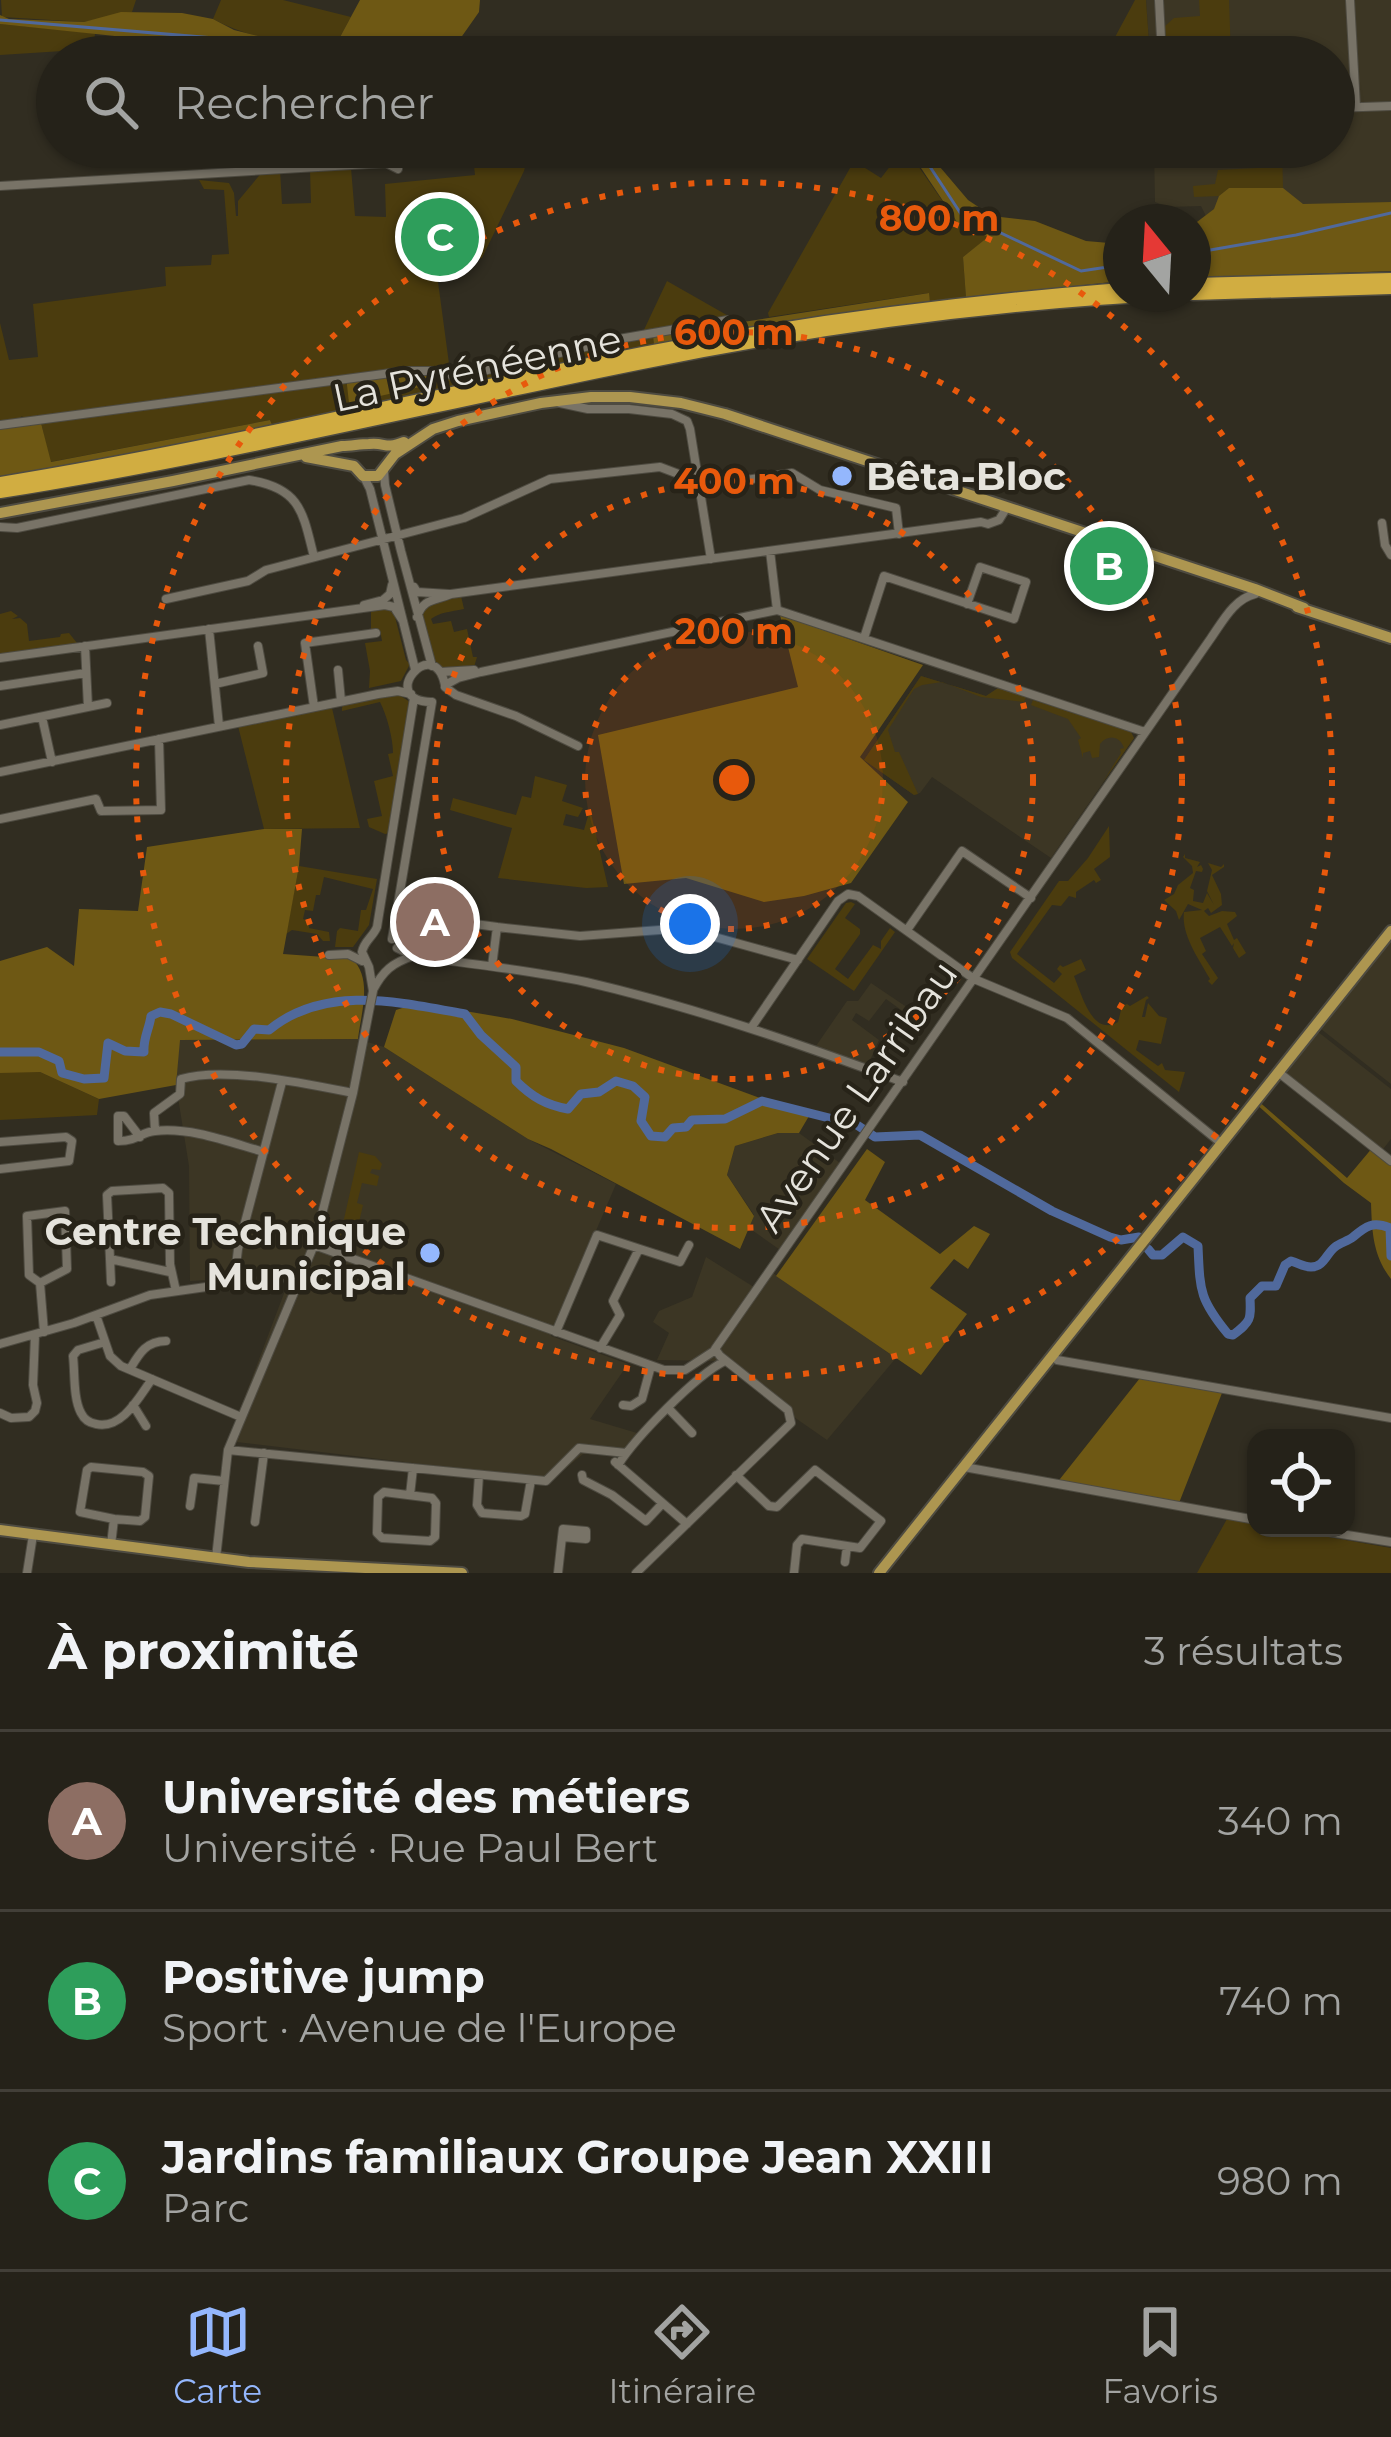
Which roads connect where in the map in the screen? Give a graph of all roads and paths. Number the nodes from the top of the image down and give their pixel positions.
1 (1159, 0) edge
2 (1350, 0) edge
3 (1161, 36) edge
4 (1352, 36) edge
5 (1391, 106) edge
6 (1355, 107) edge
7 (316, 168) edge
8 (394, 168) edge
9 (398, 170) dead end
10 (0, 186) edge
11 (1391, 279) edge
12 (1211, 288) edge
13 (1391, 288) edge
14 (1211, 289) edge
15 (1103, 290) edge
16 (1103, 300) edge
17 (728, 320) dead end
18 (553, 401) junction
19 (0, 425) edge
20 (418, 437) junction
21 (361, 446) junction
22 (382, 448) junction
23 (290, 456) junction
24 (386, 467) junction
25 (224, 471) junction
26 (359, 471) junction
27 (698, 482) junction
28 (0, 487) edge
29 (215, 487) junction
30 (998, 507) junction
31 (0, 514) edge
32 (1382, 523) dead end
33 (0, 527) edge
34 (899, 533) junction
35 (397, 536) junction
36 (383, 540) junction
37 (770, 551) junction
38 (1391, 555) edge
39 (314, 557) junction
40 (711, 559) junction
41 (408, 578) junction
42 (393, 582) junction
43 (1231, 586) junction
44 (1255, 593) junction
45 (451, 594) junction
46 (166, 599) dead end
47 (968, 604) junction
48 (1304, 608) junction
49 (358, 609) junction
50 (1232, 609) junction
51 (777, 610) junction
52 (417, 617) junction
53 (403, 621) junction
54 (209, 629) junction
55 (376, 633) dead end
56 (864, 638) junction
57 (1391, 638) edge
58 (85, 646) junction
59 (258, 646) dead end
60 (0, 658) edge
61 (415, 669) junction
62 (436, 669) junction
63 (338, 670) dead end
64 (481, 672) junction
65 (86, 673) junction
66 (408, 680) junction
67 (214, 684) junction
68 (0, 686) edge
69 (441, 693) junction
70 (378, 694) junction
71 (412, 696) junction
72 (341, 701) junction
73 (107, 703) dead end
74 (88, 706) junction
75 (314, 707) junction
76 (42, 716) junction
77 (0, 725) edge
78 (219, 727) junction
79 (1145, 732) junction
80 (159, 739) junction
81 (578, 746) dead end
82 (52, 762) junction
83 (0, 772) edge
84 (0, 819) edge
85 (1031, 898) junction
86 (460, 922) dead end
87 (497, 927) junction
88 (907, 930) junction
89 (1391, 931) edge
90 (374, 936) junction
91 (395, 944) junction
92 (363, 946) junction
93 (348, 954) junction
94 (329, 955) dead end
95 (413, 956) junction
96 (798, 960) junction
97 (395, 962) junction
98 (368, 965) junction
99 (492, 966) junction
100 (385, 970) junction
101 (974, 979) junction
102 (372, 997) junction
103 (751, 1028) junction
104 (1278, 1072) junction
105 (282, 1082) junction
106 (903, 1082) junction
107 (353, 1093) junction
108 (155, 1131) junction
109 (140, 1137) dead end
110 (0, 1142) edge
111 (1221, 1143) junction
112 (264, 1152) junction
113 (1391, 1161) edge
114 (0, 1169) edge
115 (314, 1245) junction
116 (689, 1245) dead end
117 (639, 1250) junction
118 (110, 1259) junction
119 (170, 1273) junction
120 (298, 1281) junction
121 (111, 1282) dead end
122 (234, 1282) junction
123 (40, 1283) junction
124 (176, 1291) junction
125 (96, 1315) junction
126 (556, 1332) junction
127 (39, 1333) junction
128 (166, 1341) dead end
129 (105, 1342) junction
130 (0, 1344) edge
131 (600, 1348) junction
132 (714, 1351) junction
133 (1053, 1357) junction
134 (725, 1361) junction
135 (651, 1366) junction
136 (130, 1369) junction
137 (152, 1379) junction
138 (133, 1405) junction
139 (623, 1405) dead end
140 (670, 1409) junction
141 (0, 1413) edge
142 (241, 1417) junction
143 (1391, 1418) edge
144 (145, 1426) dead end
145 (692, 1433) dead end
146 (228, 1450) junction
147 (607, 1451) junction
148 (626, 1453) junction
149 (263, 1454) junction
150 (618, 1465) junction
151 (964, 1467) junction
152 (413, 1468) junction
153 (479, 1474) junction
154 (582, 1475) dead end
155 (736, 1475) junction
156 (224, 1480) junction
157 (531, 1480) junction
158 (410, 1495) junction
159 (662, 1504) junction
160 (190, 1506) dead end
161 (1247, 1518) edge
162 (114, 1519) junction
163 (255, 1522) dead end
164 (687, 1524) junction
165 (0, 1531) edge
166 (33, 1535) junction
167 (1355, 1536) edge
168 (562, 1537) dead end
169 (1391, 1542) edge
170 (111, 1545) junction
171 (847, 1546) junction
172 (216, 1554) junction
173 (845, 1562) dead end
174 (247, 1567) edge
175 (435, 1572) edge
176 (27, 1573) edge
177 (462, 1573) edge
178 (558, 1573) edge
179 (636, 1573) edge
180 (794, 1573) edge
181 (879, 1573) edge

1 - 3 street
2 - 4 street
5 - 6 street
7 - 10 street
8 - 9 street
11 - 12 highway
13 - 14 highway
15 - 28 highway, La Pyrénéenne
16 - 28 highway, La Pyrénéenne
17 - 19 street
18 - 20 main road
18 - 27 street
18 - 30 main road
20 - 22 main road
20 - 24 main road
21 - 22 main road
21 - 23 main road
21 - 26 main road
22 - 24 main road
23 - 25 main road
23 - 26 main road
24 - 26 main road
24 - 35 street
25 - 29 street
25 - 31 main road
26 - 36 street
27 - 34 street
27 - 35 street
27 - 40 street
29 - 33 street
29 - 39 street
30 - 34 street
30 - 43 main road
30 - 48 main road
32 - 38 street
34 - 37 street
35 - 36 street
35 - 41 street
36 - 39 street
36 - 42 street
37 - 40 street
37 - 51 street
39 - 46 street
40 - 45 street
41 - 45 street
41 - 52 street
42 - 49 street
42 - 53 street
43 - 44 main road
43 - 50 street
44 - 48 main road
44 - 50 street, Avenue Larribau
45 - 52 street
47 - 47 street
47 - 56 street
48 - 57 main road
49 - 53 street
49 - 54 street
50 - 79 street, Avenue Larribau
51 - 56 street
51 - 64 street
52 - 62 street
53 - 61 street
54 - 58 street
54 - 67 street
55 - 75 street
56 - 79 street
58 - 60 street
58 - 65 street
59 - 67 street
61 - 62 street
61 - 66 street
62 - 64 street
62 - 69 street
63 - 72 street
64 - 69 street
65 - 68 street
65 - 74 street
66 - 70 street
66 - 71 street
67 - 78 street
69 - 71 street
69 - 81 street
69 - 91 street
70 - 71 street
70 - 72 street
71 - 90 street
72 - 75 street
73 - 74 street
74 - 76 street
75 - 78 street
76 - 77 street
76 - 82 street
78 - 80 street
79 - 85 street, Avenue Larribau
80 - 82 street
80 - 84 street
82 - 83 street
85 - 88 street
85 - 101 street, Avenue Larribau
86 - 87 street
87 - 96 street
87 - 99 street
88 - 96 street
88 - 101 street
89 - 104 main road
90 - 91 street
90 - 92 street
91 - 95 street
91 - 97 street
92 - 93 street
92 - 98 street
93 - 94 street
93 - 98 street
95 - 97 street
95 - 99 street
96 - 103 street
97 - 100 street
98 - 100 street
98 - 102 street
99 - 103 street
100 - 102 street
101 - 106 street, Avenue Larribau
101 - 111 street
102 - 107 street
103 - 106 street
104 - 111 main road
104 - 113 street
105 - 107 street
105 - 108 street
105 - 112 street
106 - 132 street, Avenue Larribau
107 - 115 street
108 - 109 street
108 - 112 street
110 - 114 street
111 - 133 main road
112 - 122 street
115 - 120 street
115 - 126 street
116 - 117 street
117 - 126 street
117 - 131 street
118 - 119 street
118 - 119 street
118 - 121 street
119 - 124 street
120 - 122 street
120 - 142 street
122 - 124 street
123 - 123 street
123 - 127 street
124 - 125 street
125 - 127 street
125 - 129 street
126 - 131 street
127 - 130 street
127 - 141 street
128 - 136 street
129 - 136 street
129 - 138 street
131 - 135 street
132 - 134 street
132 - 135 street
133 - 143 street
133 - 151 main road
134 - 140 street
134 - 155 street
135 - 139 street
136 - 137 street
137 - 138 street
137 - 142 street
138 - 144 street
140 - 145 street
140 - 148 street
142 - 146 street
146 - 149 street
146 - 156 street
147 - 148 street
147 - 150 street
147 - 157 street
148 - 150 street
149 - 152 street
149 - 163 street
150 - 159 street
151 - 161 street
151 - 181 main road
152 - 153 street
152 - 158 street
153 - 157 street
153 - 157 street
154 - 159 street
155 - 164 street
155 - 171 street
156 - 160 street
156 - 172 street
158 - 158 street
159 - 164 street
162 - 162 street
162 - 170 street
164 - 179 street
165 - 166 main road
166 - 170 main road
166 - 176 street
167 - 169 street
168 - 178 street
170 - 172 main road
171 - 173 street
171 - 180 street
172 - 174 main road
174 - 175 main road
175 - 177 main road

